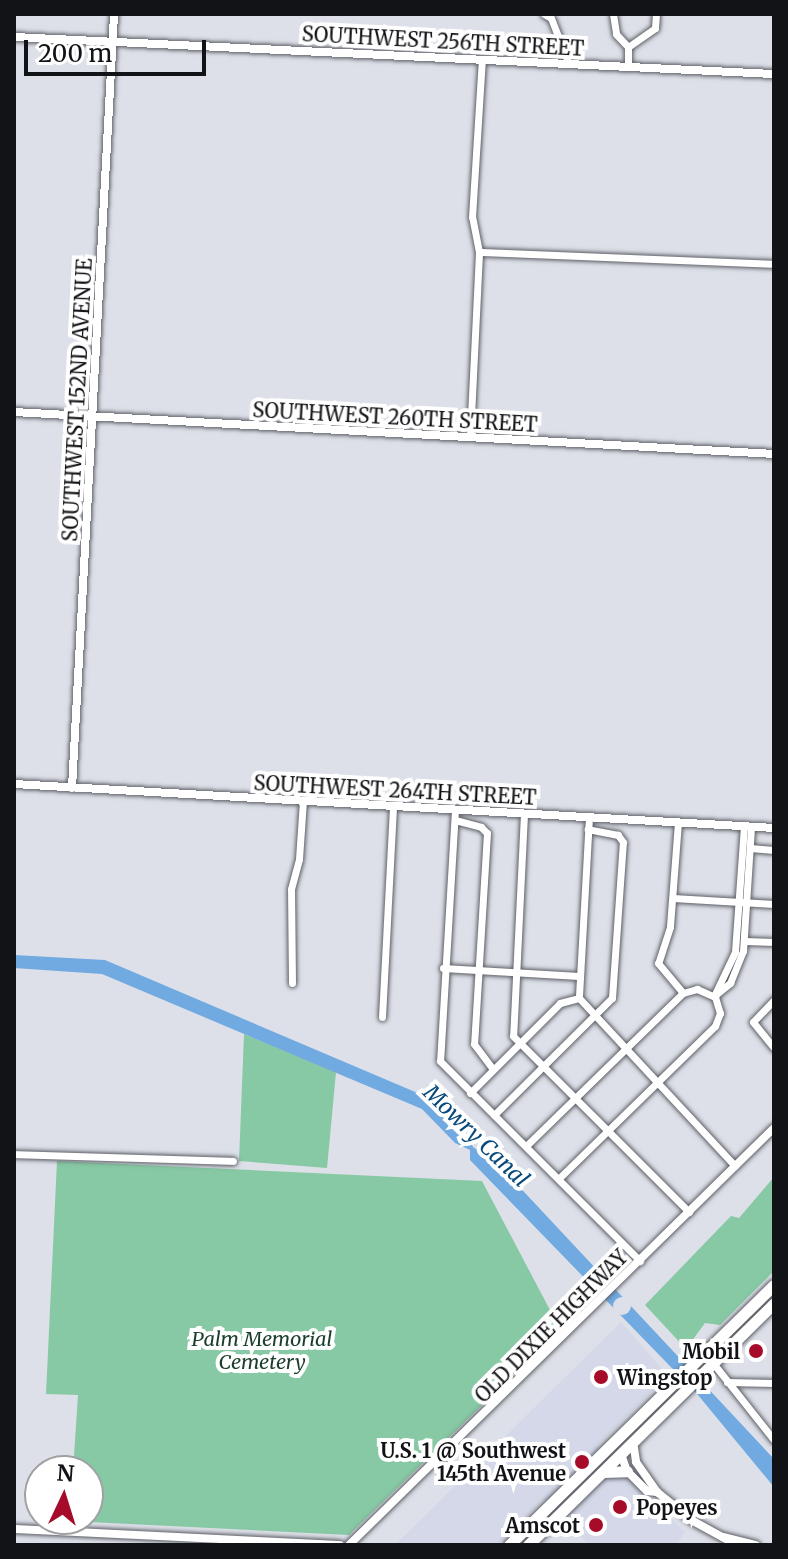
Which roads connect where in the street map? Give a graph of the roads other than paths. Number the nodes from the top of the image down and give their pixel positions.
1 (114, 14) edge
2 (544, 14) edge
3 (613, 14) edge
4 (656, 14) edge
5 (14, 37) edge
6 (112, 42) junction
7 (628, 47) junction
8 (482, 59) junction
9 (568, 62) junction
10 (628, 65) junction
11 (774, 74) edge
12 (479, 252) junction
13 (774, 264) edge
14 (14, 412) edge
15 (93, 416) junction
16 (470, 437) junction
17 (774, 454) edge
18 (14, 784) edge
19 (72, 788) junction
20 (303, 801) junction
21 (393, 806) junction
22 (455, 810) junction
23 (524, 814) junction
24 (589, 817) junction
25 (455, 820) junction
26 (678, 822) junction
27 (748, 826) junction
28 (774, 828) edge
29 (588, 829) junction
30 (750, 848) junction
31 (774, 850) edge
32 (673, 898) junction
33 (743, 902) junction
34 (774, 904) edge
35 (745, 941) junction
36 (774, 942) edge
37 (443, 968) junction
38 (478, 970) junction
39 (514, 972) junction
40 (579, 976) junction
41 (292, 983) dead end
42 (683, 993) junction
43 (714, 996) junction
44 (579, 998) junction
45 (774, 1000) edge
46 (382, 1017) dead end
47 (594, 1018) junction
48 (519, 1045) junction
49 (774, 1048) edge
50 (623, 1051) junction
51 (542, 1068) junction
52 (493, 1069) junction
53 (655, 1085) junction
54 (470, 1093) junction
55 (575, 1099) junction
56 (494, 1115) junction
57 (774, 1128) edge
58 (606, 1131) junction
59 (527, 1145) junction
60 (14, 1154) edge
61 (233, 1161) dead end
62 (735, 1166) junction
63 (559, 1178) junction
64 (689, 1212) junction
65 (640, 1261) junction
66 (774, 1285) edge
67 (762, 1297) junction
68 (774, 1303) edge
69 (729, 1347) junction
70 (713, 1363) junction
71 (696, 1371) junction
72 (727, 1382) junction
73 (774, 1383) edge
74 (673, 1384) junction
75 (618, 1438) junction
76 (774, 1440) edge
77 (633, 1442) junction
78 (621, 1454) junction
79 (627, 1471) junction
80 (602, 1472) junction
81 (657, 1492) junction
82 (557, 1516) junction
83 (14, 1529) edge
84 (723, 1537) junction
85 (308, 1544) edge
86 (340, 1545) edge
87 (349, 1545) edge
88 (509, 1545) edge
89 (528, 1545) edge
90 (737, 1545) edge
91 (756, 1545) edge

1 - 6 street, SOUTHWEST 152ND AVENUE
2 - 9 street
3 - 7 street
4 - 7 street
5 - 6 street, SOUTHWEST 256TH STREET
6 - 8 street, SOUTHWEST 256TH STREET
6 - 15 street, SOUTHWEST 152ND AVENUE
7 - 10 street
8 - 9 street, SOUTHWEST 256TH STREET
8 - 12 street
9 - 10 street, SOUTHWEST 256TH STREET
10 - 11 street, SOUTHWEST 256TH STREET
12 - 13 street
12 - 16 street
14 - 15 street, SOUTHWEST 260TH STREET
15 - 16 street, SOUTHWEST 260TH STREET
15 - 19 street, SOUTHWEST 152ND AVENUE
16 - 17 street, SOUTHWEST 260TH STREET
18 - 19 street, SOUTHWEST 264TH STREET
19 - 20 street, SOUTHWEST 264TH STREET
20 - 21 street, SOUTHWEST 264TH STREET
20 - 41 street
21 - 22 street, SOUTHWEST 264TH STREET
21 - 46 street
22 - 23 street, SOUTHWEST 264TH STREET
22 - 25 street
23 - 24 street, SOUTHWEST 264TH STREET
23 - 39 street
24 - 26 street, SOUTHWEST 264TH STREET
24 - 29 street
25 - 37 street
25 - 38 street
26 - 27 street, SOUTHWEST 264TH STREET
26 - 32 street
27 - 28 street, SOUTHWEST 264TH STREET
27 - 30 street
27 - 33 street
29 - 40 street
29 - 47 street
30 - 31 street
30 - 33 street
32 - 33 street
32 - 42 street
33 - 34 street
33 - 35 street
33 - 43 street
35 - 36 street
35 - 43 street
37 - 38 street
37 - 54 street
38 - 39 street
38 - 52 street
39 - 40 street
39 - 48 street
40 - 44 street
42 - 43 street
42 - 50 street
43 - 53 street
44 - 47 street
44 - 48 street
45 - 49 street
47 - 50 street
47 - 51 street
48 - 51 street
48 - 52 street
50 - 53 street
50 - 55 street
51 - 55 street
51 - 56 street
52 - 54 street
53 - 58 street
53 - 62 street
54 - 56 street
55 - 58 street
55 - 59 street
56 - 59 street
57 - 62 street, OLD DIXIE HIGHWAY
58 - 63 street
58 - 64 street
59 - 63 street
60 - 61 street
62 - 64 street, OLD DIXIE HIGHWAY
63 - 65 street
64 - 65 street, OLD DIXIE HIGHWAY
65 - 87 street, OLD DIXIE HIGHWAY
66 - 67 highway
67 - 69 highway
67 - 71 highway
68 - 69 highway
69 - 70 highway
70 - 71 highway
70 - 72 street
71 - 74 highway
71 - 77 highway
72 - 73 street
72 - 76 street
74 - 75 highway
74 - 78 highway
75 - 82 highway
75 - 88 highway
77 - 78 highway
77 - 81 street
78 - 79 street
78 - 80 highway
79 - 80 highway
79 - 81 street
80 - 82 highway
81 - 84 street
82 - 89 highway
83 - 85 street
84 - 90 street
84 - 91 street
85 - 86 street

